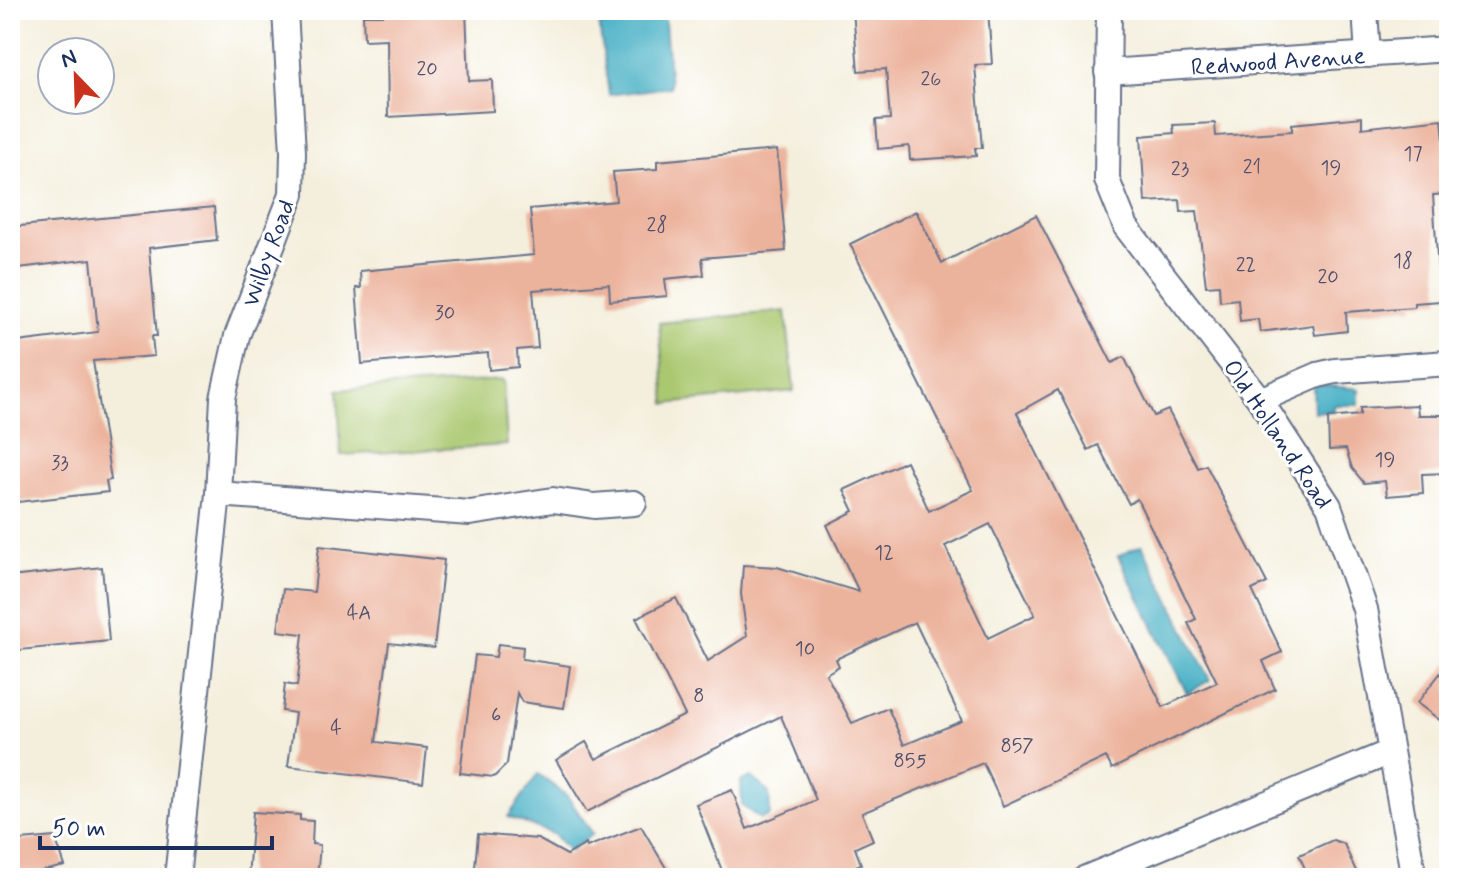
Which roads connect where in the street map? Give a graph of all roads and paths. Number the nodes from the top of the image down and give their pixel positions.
1 (285, 10) edge
2 (1109, 10) edge
3 (1365, 10) edge
4 (1449, 49) edge
5 (1368, 55) junction
6 (1107, 72) junction
7 (1449, 363) edge
8 (1260, 400) junction
9 (218, 494) junction
10 (634, 503) dead end
11 (1388, 753) junction
12 (177, 878) edge
13 (1086, 878) edge
14 (1414, 878) edge

1 - 9 street, Wilby Road
2 - 6 street, Old Holland Road
3 - 5 street
4 - 5 street, Redwood Avenue
5 - 6 street, Redwood Avenue
6 - 8 street, Old Holland Road
7 - 8 street
8 - 11 street, Old Holland Road
9 - 10 street
9 - 12 street, Wilby Road
11 - 13 street
11 - 14 street, Old Holland Road

